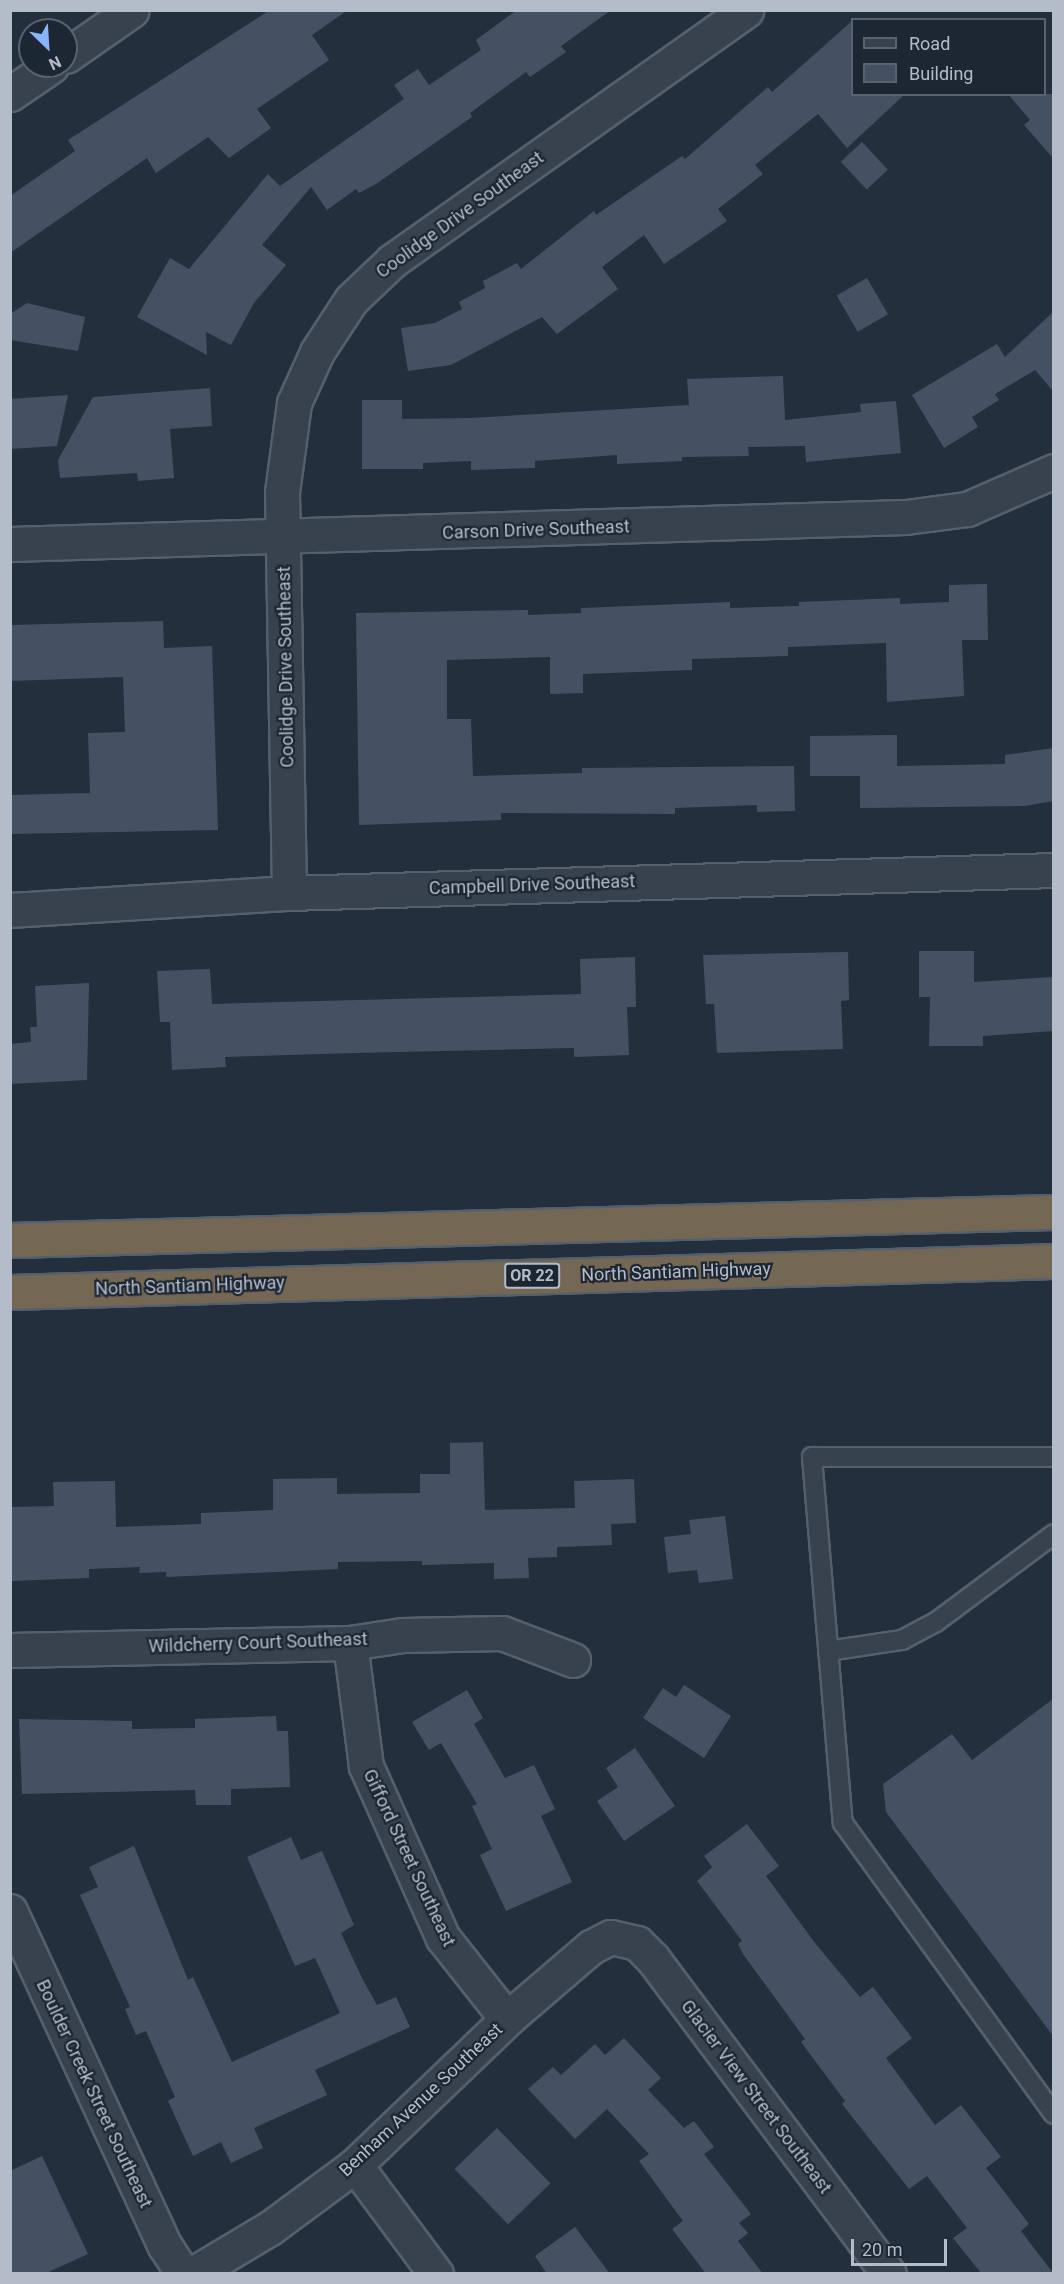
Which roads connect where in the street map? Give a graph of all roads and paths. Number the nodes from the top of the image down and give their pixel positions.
1 (132, 10) edge
2 (746, 10) edge
3 (78, 48) edge
4 (33, 78) edge
5 (10, 94) edge
6 (1053, 471) edge
7 (283, 539) junction
8 (10, 544) edge
9 (1053, 870) edge
10 (289, 892) junction
11 (10, 910) edge
12 (1053, 1196) edge
13 (1053, 1212) edge
14 (886, 1217) junction
15 (10, 1240) edge
16 (1053, 1261) edge
17 (10, 1292) edge
18 (1053, 1457) edge
19 (1053, 1534) edge
20 (350, 1643) junction
21 (10, 1650) edge
22 (828, 1651) junction
23 (573, 1660) dead end
24 (10, 1911) edge
25 (611, 1937) joint
26 (507, 2019) junction
27 (1053, 2114) edge
28 (355, 2165) junction
29 (183, 2274) edge
30 (193, 2274) edge
31 (436, 2274) edge
32 (889, 2274) edge

1 - 3 street
2 - 7 street, Coolidge Drive Southeast
4 - 5 street
6 - 7 street, Carson Drive Southeast
7 - 8 street, Carson Drive Southeast
7 - 10 street, Coolidge Drive Southeast
9 - 10 street, Campbell Drive Southeast
10 - 11 street, Campbell Drive Southeast
12 - 14 highway
13 - 14 highway
14 - 15 highway
16 - 17 highway, North Santiam Highway / OR 22
18 - 22 lane
19 - 22 lane
20 - 21 street, Wildcherry Court Southeast
20 - 23 street, Wildcherry Court Southeast
20 - 26 street, Gifford Street Southeast
22 - 27 lane
24 - 29 street, Boulder Creek Street Southeast
25 - 26 street, Benham Avenue Southeast
25 - 32 street, Glacier View Street Southeast
26 - 28 street, Benham Avenue Southeast
28 - 30 street, Benham Avenue Southeast
28 - 31 street

